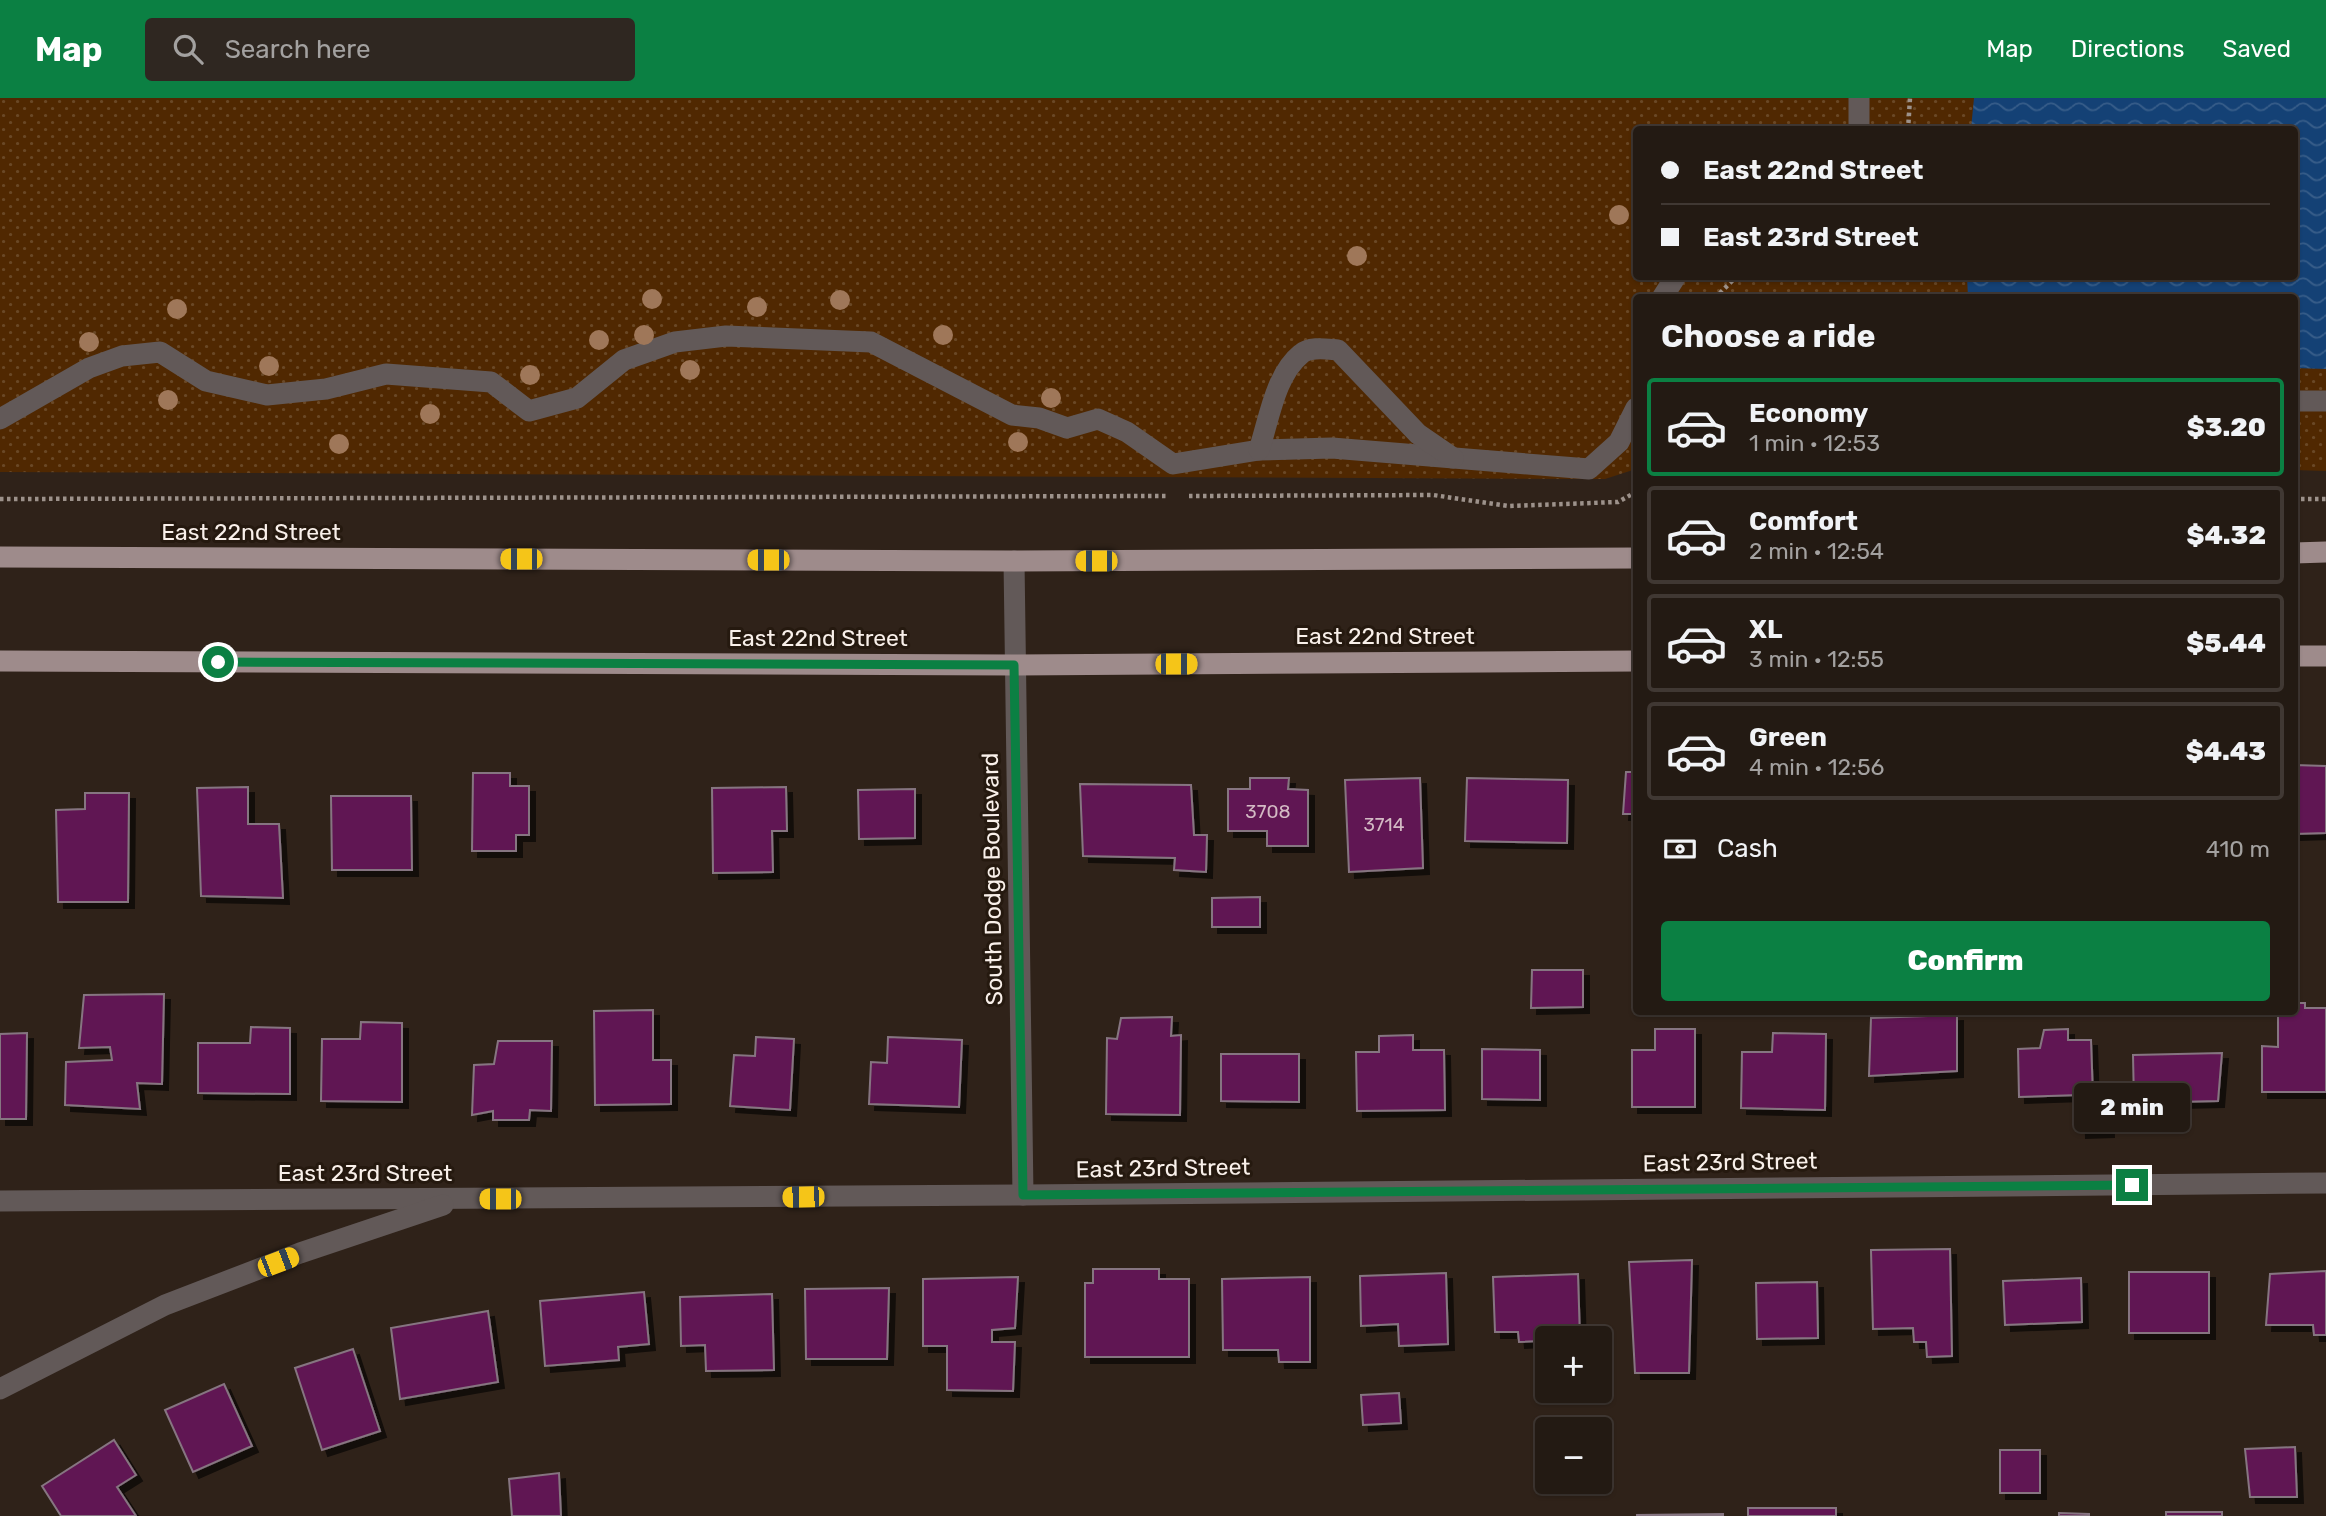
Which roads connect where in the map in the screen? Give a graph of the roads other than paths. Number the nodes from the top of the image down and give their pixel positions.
1 (1859, 98) edge
2 (1859, 126) edge
3 (2298, 401) edge
4 (2326, 401) edge
5 (1633, 414) edge
6 (0, 419) edge
7 (1259, 450) junction
8 (1453, 458) junction
9 (2326, 552) edge
10 (2298, 553) edge
11 (0, 557) edge
12 (1633, 558) edge
13 (1014, 561) junction
14 (2298, 656) edge
15 (2326, 656) edge
16 (0, 661) edge
17 (1633, 661) edge
18 (1014, 665) junction
19 (2326, 1183) edge
20 (1023, 1195) junction
21 (461, 1199) junction
22 (0, 1201) edge
23 (0, 1389) edge

1 - 2 street
3 - 4 street
5 - 8 street
6 - 7 street
7 - 8 street
7 - 8 street
9 - 10 main road
11 - 13 main road, East 22nd Street
12 - 13 main road, East 22nd Street
13 - 18 street, South Dodge Boulevard
14 - 15 main road
16 - 18 main road, East 22nd Street
17 - 18 main road, East 22nd Street
18 - 20 street, South Dodge Boulevard
19 - 20 street, East 23rd Street
20 - 21 street, East 23rd Street
21 - 22 street, East 23rd Street
21 - 23 street

